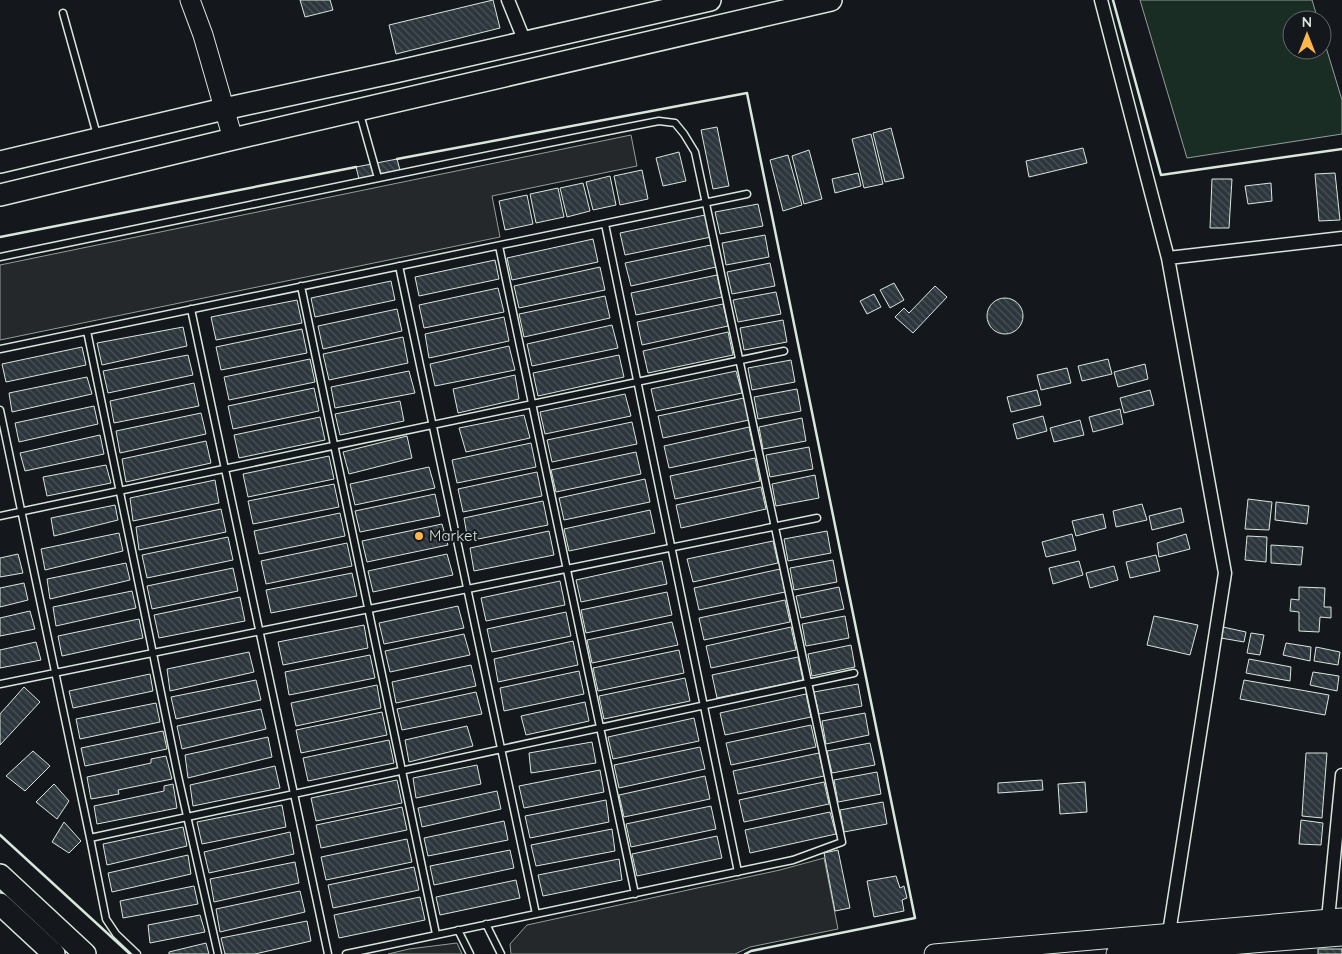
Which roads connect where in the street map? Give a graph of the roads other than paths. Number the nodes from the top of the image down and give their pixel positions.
1 (190, 0) edge
2 (508, 0) edge
3 (710, 0) edge
4 (831, 0) edge
5 (1101, 0) edge
6 (680, 7) junction
7 (63, 13) dead end
8 (687, 33) junction
9 (526, 42) junction
10 (224, 109) junction
11 (359, 110) junction
12 (98, 139) junction
13 (233, 139) junction
14 (0, 162) edge
15 (378, 178) junction
16 (747, 194) dead end
17 (0, 195) edge
18 (706, 203) junction
19 (605, 224) junction
20 (1342, 238) edge
21 (499, 246) junction
22 (0, 257) edge
23 (1168, 258) junction
24 (399, 266) junction
25 (301, 286) junction
26 (191, 309) junction
27 (87, 331) junction
28 (0, 348) edge
29 (784, 351) dead end
30 (740, 360) junction
31 (637, 382) junction
32 (532, 404) junction
33 (0, 410) edge
34 (432, 425) junction
35 (334, 446) junction
36 (225, 468) junction
37 (120, 491) junction
38 (21, 512) junction
39 (0, 516) edge
40 (817, 518) dead end
41 (776, 526) junction
42 (671, 548) junction
43 (567, 569) junction
44 (467, 589) junction
45 (368, 609) junction
46 (260, 631) junction
47 (153, 653) junction
48 (854, 672) dead end
49 (55, 673) junction
50 (808, 682) junction
51 (0, 684) edge
52 (704, 705) junction
53 (600, 728) junction
54 (501, 749) junction
55 (402, 770) junction
56 (1342, 776) edge
57 (294, 794) junction
58 (188, 817) junction
59 (90, 838) junction
60 (738, 872) junction
61 (0, 875) edge
62 (635, 894) junction
63 (0, 904) edge
64 (536, 914) junction
65 (1335, 918) edge
66 (486, 924) junction
67 (458, 930) junction
68 (1169, 933) junction
69 (436, 934) junction
70 (1342, 936) edge
71 (54, 954) edge
72 (85, 954) edge
73 (137, 954) edge
74 (218, 954) edge
75 (328, 954) edge
76 (346, 954) edge
77 (470, 954) edge
78 (501, 954) edge
79 (934, 954) edge
80 (1116, 954) edge

1 - 10 main road
2 - 9 street
3 - 6 main road
4 - 8 main road
5 - 23 street
6 - 8 main road
6 - 9 main road
7 - 12 lane
8 - 11 main road
9 - 10 main road
10 - 12 main road
10 - 13 main road
11 - 13 main road
11 - 15 lane
12 - 14 main road
13 - 17 main road
15 - 18 lane
15 - 22 lane
16 - 18 lane
18 - 19 lane
18 - 30 lane
19 - 21 lane
19 - 31 lane
20 - 23 street
21 - 24 lane
21 - 32 lane
23 - 68 street
24 - 25 lane
24 - 34 lane
25 - 26 lane
25 - 35 lane
26 - 27 lane
26 - 36 lane
27 - 28 lane
27 - 37 lane
29 - 30 lane
30 - 31 lane
30 - 41 lane
31 - 32 lane
31 - 42 lane
32 - 34 lane
32 - 43 lane
33 - 38 lane
34 - 35 lane
34 - 44 lane
35 - 36 lane
35 - 45 lane
36 - 37 lane
36 - 46 lane
37 - 38 lane
37 - 47 lane
38 - 39 lane
38 - 49 lane
40 - 41 lane
41 - 42 lane
41 - 50 lane
42 - 43 lane
42 - 52 lane
43 - 44 lane
43 - 53 lane
44 - 45 lane
44 - 54 lane
45 - 46 lane
45 - 55 lane
46 - 47 lane
46 - 57 lane
47 - 49 lane
47 - 58 lane
48 - 50 lane
49 - 51 lane
49 - 59 lane
50 - 52 lane
50 - 60 lane
52 - 53 lane
52 - 60 lane
53 - 54 lane
53 - 62 lane
54 - 55 lane
54 - 64 lane
55 - 57 lane
55 - 69 lane
56 - 65 street
57 - 58 lane
57 - 75 lane
58 - 59 lane
58 - 74 lane
59 - 73 lane
60 - 62 lane
61 - 72 main road
62 - 64 lane
63 - 71 main road
64 - 66 lane
65 - 68 main road
66 - 67 lane
66 - 78 lane
67 - 69 lane
67 - 77 lane
68 - 79 main road
69 - 76 lane
70 - 80 main road

